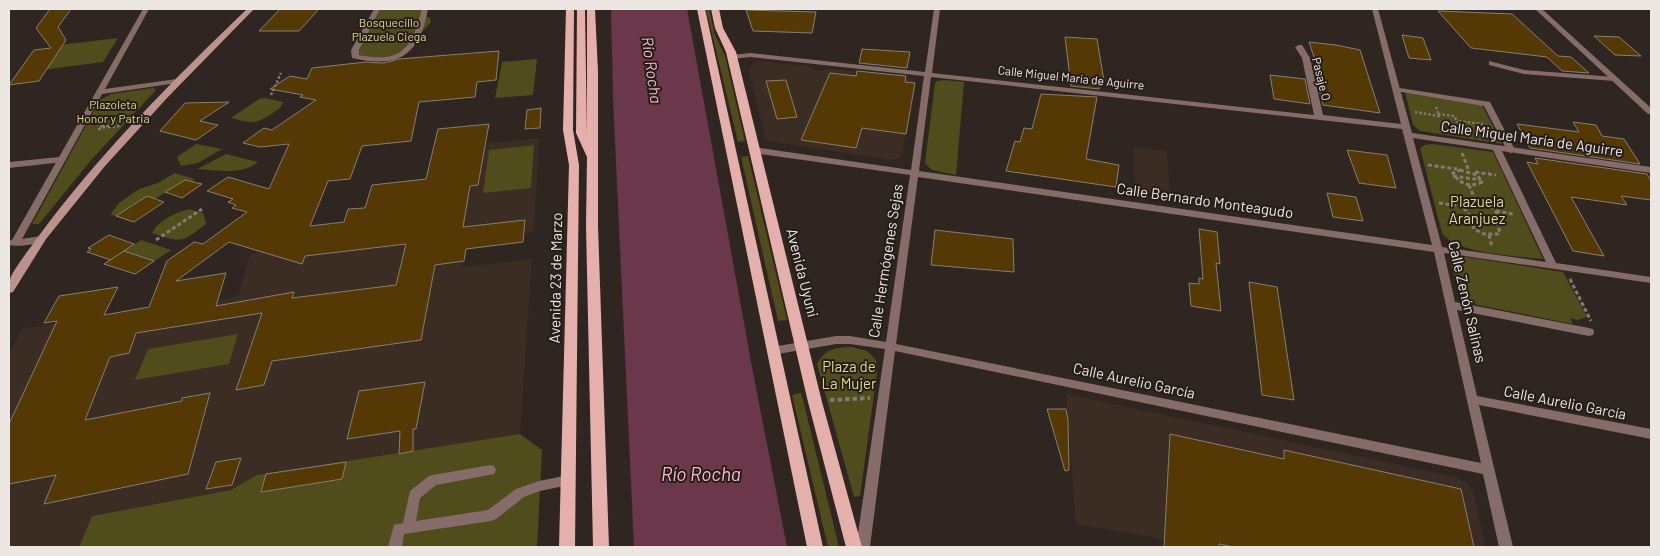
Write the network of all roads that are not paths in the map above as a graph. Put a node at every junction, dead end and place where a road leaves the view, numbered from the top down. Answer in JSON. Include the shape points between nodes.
{"nodes":[{"id":1,"x":146,"y":9,"type":"edge"},
{"id":2,"x":251,"y":9,"type":"edge"},
{"id":3,"x":377,"y":9,"type":"edge"},
{"id":4,"x":425,"y":9,"type":"edge"},
{"id":5,"x":570,"y":9,"type":"edge"},
{"id":6,"x":581,"y":9,"type":"edge"},
{"id":7,"x":592,"y":9,"type":"edge"},
{"id":8,"x":701,"y":9,"type":"edge"},
{"id":9,"x":715,"y":9,"type":"edge"},
{"id":10,"x":722,"y":9,"type":"edge"},
{"id":11,"x":937,"y":9,"type":"edge"},
{"id":12,"x":1375,"y":9,"type":"edge"},
{"id":13,"x":1538,"y":9,"type":"edge"},
{"id":14,"x":1299,"y":47,"type":"dead end"},
{"id":15,"x":732,"y":55,"type":"junction"},
{"id":16,"x":1492,"y":63,"type":"dead end"},
{"id":17,"x":928,"y":75,"type":"junction"},
{"id":18,"x":1614,"y":78,"type":"junction"},
{"id":19,"x":177,"y":81,"type":"junction"},
{"id":20,"x":1396,"y":89,"type":"junction"},
{"id":21,"x":98,"y":92,"type":"junction"},
{"id":22,"x":1651,"y":112,"type":"edge"},
{"id":23,"x":1319,"y":117,"type":"junction"},
{"id":24,"x":1407,"y":131,"type":"junction"},
{"id":25,"x":1496,"y":147,"type":"junction"},
{"id":26,"x":754,"y":150,"type":"junction"},
{"id":27,"x":1511,"y":150,"type":"junction"},
{"id":28,"x":60,"y":160,"type":"junction"},
{"id":29,"x":593,"y":160,"type":"junction"},
{"id":30,"x":9,"y":165,"type":"edge"},
{"id":31,"x":1651,"y":170,"type":"edge"},
{"id":32,"x":915,"y":174,"type":"junction"},
{"id":33,"x":41,"y":239,"type":"junction"},
{"id":34,"x":12,"y":243,"type":"edge"},
{"id":35,"x":1438,"y":250,"type":"junction"},
{"id":36,"x":1552,"y":266,"type":"junction"},
{"id":37,"x":1651,"y":280,"type":"edge"},
{"id":38,"x":9,"y":290,"type":"edge"},
{"id":39,"x":1452,"y":305,"type":"junction"},
{"id":40,"x":1589,"y":332,"type":"road end"},
{"id":41,"x":801,"y":346,"type":"junction"},
{"id":42,"x":889,"y":346,"type":"junction"},
{"id":43,"x":772,"y":351,"type":"junction"},
{"id":44,"x":1474,"y":400,"type":"junction"},
{"id":45,"x":1651,"y":434,"type":"edge"},
{"id":46,"x":490,"y":470,"type":"dead end"},
{"id":47,"x":1488,"y":470,"type":"junction"},
{"id":48,"x":569,"y":480,"type":"junction"},
{"id":49,"x":410,"y":527,"type":"junction"},
{"id":50,"x":395,"y":547,"type":"edge"},
{"id":51,"x":568,"y":547,"type":"edge"},
{"id":52,"x":601,"y":547,"type":"edge"},
{"id":53,"x":815,"y":547,"type":"edge"},
{"id":54,"x":854,"y":547,"type":"edge"},
{"id":55,"x":863,"y":547,"type":"edge"},
{"id":56,"x":1506,"y":547,"type":"edge"}],
"edges":[{"from":1,"to":21,"type":"street"},
{"from":2,"to":19,"type":"street"},
{"from":3,"to":4,"type":"street","via":[[355,50],[355,56],[365,59],[394,56],[411,48]]},
{"from":5,"to":48,"type":"main road","name":"Avenida 23 de Marzo","via":[[568,130],[574,164]]},
{"from":6,"to":29,"type":"main road","via":[[581,134]]},
{"from":7,"to":29,"type":"main road"},
{"from":8,"to":43,"type":"main road"},
{"from":9,"to":15,"type":"main road","name":"Avenida Uyuni","via":[[719,28]]},
{"from":10,"to":15,"type":"main road"},
{"from":11,"to":17,"type":"street","name":"Calle Hermógenes Sejas"},
{"from":12,"to":20,"type":"street","name":"Calle Zenón Salinas"},
{"from":13,"to":18,"type":"street"},
{"from":14,"to":23,"type":"street","name":"Pasaje O","via":[[1306,58]]},
{"from":15,"to":17,"type":"street","name":"Calle Miguel María de Aguirre"},
{"from":15,"to":26,"type":"main road","name":"Avenida Uyuni"},
{"from":16,"to":18,"type":"street","via":[[1524,72]]},
{"from":17,"to":23,"type":"street","name":"Calle Miguel María de Aguirre"},
{"from":17,"to":32,"type":"street","name":"Calle Hermógenes Sejas"},
{"from":18,"to":22,"type":"street"},
{"from":19,"to":21,"type":"street"},
{"from":19,"to":33,"type":"street","via":[[116,146]]},
{"from":20,"to":24,"type":"street","name":"Calle Zenón Salinas"},
{"from":20,"to":27,"type":"street","via":[[1487,104]]},
{"from":21,"to":28,"type":"street"},
{"from":23,"to":24,"type":"street","name":"Calle Miguel María de Aguirre"},
{"from":24,"to":25,"type":"street","name":"Calle Miguel María de Aguirre"},
{"from":24,"to":35,"type":"street","name":"Calle Zenón Salinas"},
{"from":25,"to":27,"type":"street","name":"Calle Miguel María de Aguirre"},
{"from":25,"to":36,"type":"street"},
{"from":26,"to":32,"type":"street","name":"Calle Bernardo Monteagudo"},
{"from":26,"to":41,"type":"main road","name":"Avenida Uyuni"},
{"from":27,"to":31,"type":"street","name":"Calle Miguel María de Aguirre"},
{"from":28,"to":30,"type":"street"},
{"from":28,"to":34,"type":"street"},
{"from":29,"to":52,"type":"main road"},
{"from":32,"to":35,"type":"street","name":"Calle Bernardo Monteagudo"},
{"from":32,"to":42,"type":"street","name":"Calle Hermógenes Sejas"},
{"from":33,"to":34,"type":"street"},
{"from":33,"to":38,"type":"street"},
{"from":35,"to":36,"type":"street","name":"Calle Bernardo Monteagudo"},
{"from":35,"to":39,"type":"street","name":"Calle Zenón Salinas"},
{"from":36,"to":37,"type":"street","name":"Calle Bernardo Monteagudo"},
{"from":39,"to":40,"type":"street"},
{"from":39,"to":44,"type":"street","name":"Calle Zenón Salinas"},
{"from":41,"to":42,"type":"street","name":"Calle Aurelio García","via":[[850,340]]},
{"from":41,"to":43,"type":"street","name":"Calle Aurelio García"},
{"from":41,"to":54,"type":"main road","name":"Avenida Uyuni"},
{"from":42,"to":47,"type":"street","name":"Calle Aurelio García"},
{"from":42,"to":55,"type":"street","name":"Calle Hermógenes Sejas"},
{"from":43,"to":53,"type":"main road"},
{"from":44,"to":45,"type":"street","name":"Calle Aurelio García"},
{"from":44,"to":47,"type":"street","name":"Calle Zenón Salinas"},
{"from":46,"to":49,"type":"street","via":[[433,480],[414,494]]},
{"from":47,"to":56,"type":"street","name":"Calle Zenón Salinas"},
{"from":48,"to":49,"type":"street","via":[[520,493],[491,514]]},
{"from":48,"to":51,"type":"main road","name":"Avenida 23 de Marzo"},
{"from":49,"to":50,"type":"street","via":[[398,529]]}]}
